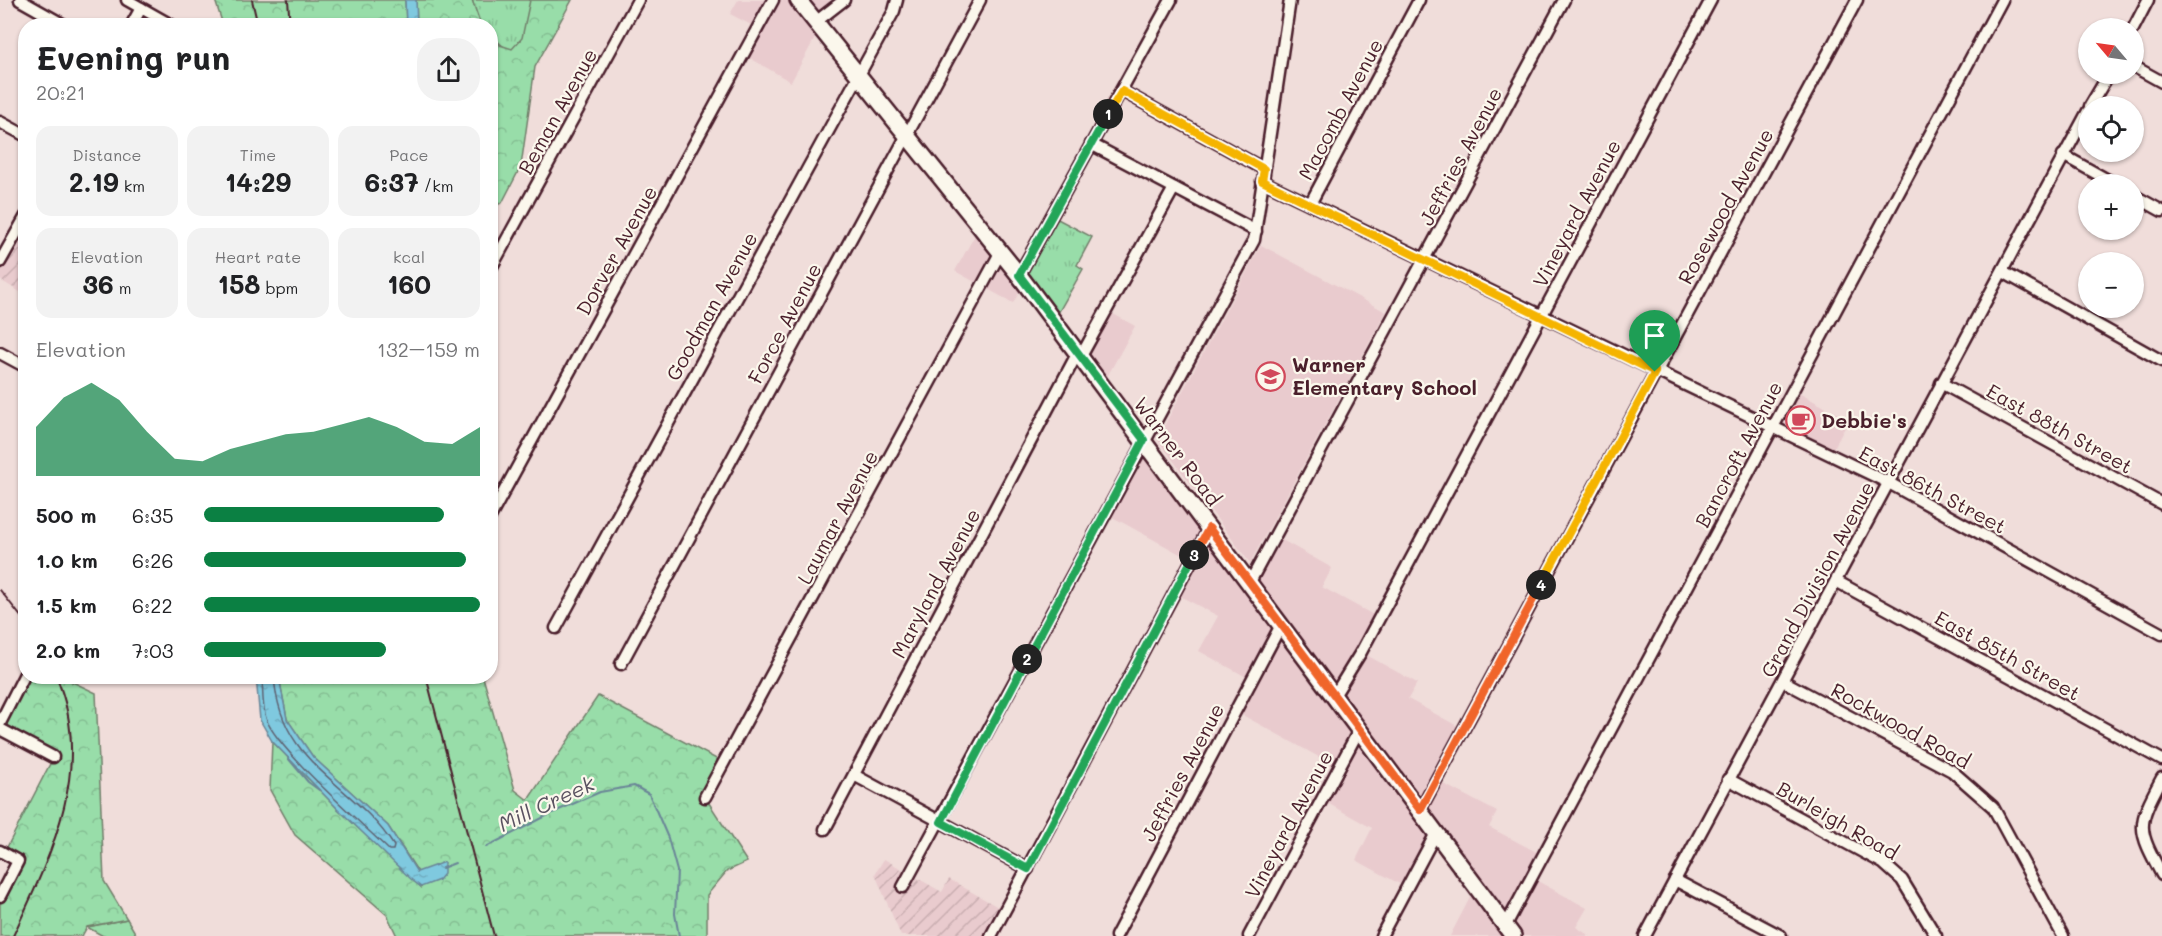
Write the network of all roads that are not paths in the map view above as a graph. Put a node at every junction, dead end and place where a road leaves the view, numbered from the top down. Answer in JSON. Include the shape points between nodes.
{"nodes":[{"id":1,"x":20,"y":0,"type":"edge"},
{"id":2,"x":127,"y":0,"type":"edge"},
{"id":3,"x":638,"y":0,"type":"edge"},
{"id":4,"x":772,"y":0,"type":"edge"},
{"id":5,"x":798,"y":0,"type":"edge"},
{"id":6,"x":844,"y":0,"type":"edge"},
{"id":7,"x":897,"y":0,"type":"edge"},
{"id":8,"x":980,"y":0,"type":"edge"},
{"id":9,"x":1171,"y":0,"type":"edge"},
{"id":10,"x":1290,"y":0,"type":"edge"},
{"id":11,"x":1419,"y":0,"type":"edge"},
{"id":12,"x":1564,"y":0,"type":"edge"},
{"id":13,"x":1711,"y":0,"type":"edge"},
{"id":14,"x":1857,"y":0,"type":"edge"},
{"id":15,"x":2002,"y":0,"type":"edge"},
{"id":16,"x":2148,"y":0,"type":"edge"},
{"id":17,"x":141,"y":8,"type":"junction"},
{"id":18,"x":52,"y":18,"type":"edge"},
{"id":19,"x":135,"y":18,"type":"edge"},
{"id":20,"x":159,"y":18,"type":"edge"},
{"id":21,"x":2139,"y":18,"type":"edge"},
{"id":22,"x":817,"y":21,"type":"junction"},
{"id":23,"x":2144,"y":72,"type":"edge"},
{"id":24,"x":858,"y":74,"type":"junction"},
{"id":25,"x":2162,"y":82,"type":"edge"},
{"id":26,"x":1122,"y":91,"type":"junction"},
{"id":27,"x":0,"y":122,"type":"edge"},
{"id":28,"x":2078,"y":129,"type":"edge"},
{"id":29,"x":18,"y":132,"type":"edge"},
{"id":30,"x":907,"y":134,"type":"junction"},
{"id":31,"x":1091,"y":144,"type":"junction"},
{"id":32,"x":2063,"y":155,"type":"junction"},
{"id":33,"x":1264,"y":169,"type":"junction"},
{"id":34,"x":2097,"y":174,"type":"edge"},
{"id":35,"x":1262,"y":181,"type":"junction"},
{"id":36,"x":1173,"y":188,"type":"junction"},
{"id":37,"x":2144,"y":201,"type":"edge"},
{"id":38,"x":1310,"y":204,"type":"junction"},
{"id":39,"x":2162,"y":211,"type":"edge"},
{"id":40,"x":18,"y":230,"type":"edge"},
{"id":41,"x":1256,"y":231,"type":"junction"},
{"id":42,"x":1000,"y":253,"type":"junction"},
{"id":43,"x":498,"y":255,"type":"edge"},
{"id":44,"x":1425,"y":260,"type":"junction"},
{"id":45,"x":0,"y":262,"type":"edge"},
{"id":46,"x":2003,"y":272,"type":"junction"},
{"id":47,"x":1019,"y":275,"type":"junction"},
{"id":48,"x":1541,"y":316,"type":"junction"},
{"id":49,"x":0,"y":353,"type":"edge"},
{"id":50,"x":1078,"y":356,"type":"junction"},
{"id":51,"x":2162,"y":362,"type":"edge"},
{"id":52,"x":18,"y":363,"type":"edge"},
{"id":53,"x":1655,"y":372,"type":"junction"},
{"id":54,"x":1941,"y":383,"type":"junction"},
{"id":55,"x":1773,"y":428,"type":"junction"},
{"id":56,"x":1144,"y":440,"type":"junction"},
{"id":57,"x":1889,"y":483,"type":"junction"},
{"id":58,"x":498,"y":502,"type":"edge"},
{"id":59,"x":2162,"y":504,"type":"edge"},
{"id":60,"x":1209,"y":528,"type":"junction"},
{"id":61,"x":1836,"y":581,"type":"junction"},
{"id":62,"x":1250,"y":582,"type":"junction"},
{"id":63,"x":1281,"y":626,"type":"junction"},
{"id":64,"x":556,"y":628,"type":"dead end"},
{"id":65,"x":2162,"y":634,"type":"edge"},
{"id":66,"x":621,"y":664,"type":"dead end"},
{"id":67,"x":1783,"y":681,"type":"junction"},
{"id":68,"x":20,"y":684,"type":"edge"},
{"id":69,"x":1334,"y":696,"type":"junction"},
{"id":70,"x":0,"y":723,"type":"edge"},
{"id":71,"x":0,"y":729,"type":"edge"},
{"id":72,"x":1359,"y":730,"type":"junction"},
{"id":73,"x":53,"y":758,"type":"dead end"},
{"id":74,"x":2162,"y":760,"type":"edge"},
{"id":75,"x":854,"y":775,"type":"junction"},
{"id":76,"x":2162,"y":778,"type":"edge"},
{"id":77,"x":1728,"y":779,"type":"junction"},
{"id":78,"x":705,"y":797,"type":"dead end"},
{"id":79,"x":1420,"y":810,"type":"junction"},
{"id":80,"x":941,"y":822,"type":"junction"},
{"id":81,"x":825,"y":829,"type":"dead end"},
{"id":82,"x":1436,"y":833,"type":"junction"},
{"id":83,"x":0,"y":851,"type":"edge"},
{"id":84,"x":1028,"y":869,"type":"junction"},
{"id":85,"x":2162,"y":876,"type":"edge"},
{"id":86,"x":1675,"y":880,"type":"junction"},
{"id":87,"x":903,"y":887,"type":"dead end"},
{"id":88,"x":0,"y":896,"type":"edge"},
{"id":89,"x":1510,"y":931,"type":"edge"},
{"id":90,"x":991,"y":936,"type":"edge"},
{"id":91,"x":1116,"y":936,"type":"edge"},
{"id":92,"x":1249,"y":936,"type":"edge"},
{"id":93,"x":1381,"y":936,"type":"edge"},
{"id":94,"x":1645,"y":936,"type":"edge"},
{"id":95,"x":1781,"y":936,"type":"edge"},
{"id":96,"x":1936,"y":936,"type":"edge"},
{"id":97,"x":2063,"y":936,"type":"edge"}],
"edges":[{"from":1,"to":18,"type":"street"},
{"from":2,"to":17,"type":"street"},
{"from":3,"to":43,"type":"street","name":"Beman Avenue"},
{"from":4,"to":58,"type":"street","name":"Dorver Avenue"},
{"from":5,"to":22,"type":"main road","name":"Warner Road"},
{"from":6,"to":22,"type":"street"},
{"from":7,"to":24,"type":"street","name":"Goodman Avenue"},
{"from":8,"to":30,"type":"street","name":"Force Avenue"},
{"from":9,"to":26,"type":"street"},
{"from":10,"to":33,"type":"street"},
{"from":11,"to":38,"type":"street","name":"Macomb Avenue"},
{"from":12,"to":44,"type":"street","name":"Jeffries Avenue"},
{"from":13,"to":48,"type":"street","name":"Vineyard Avenue"},
{"from":14,"to":53,"type":"street","name":"Rosewood Avenue"},
{"from":15,"to":55,"type":"street","name":"Bancroft Avenue"},
{"from":16,"to":21,"type":"street"},
{"from":17,"to":19,"type":"street"},
{"from":17,"to":20,"type":"street"},
{"from":22,"to":24,"type":"main road","name":"Warner Road"},
{"from":23,"to":25,"type":"street"},
{"from":24,"to":30,"type":"main road","name":"Warner Road"},
{"from":24,"to":64,"type":"street","name":"Goodman Avenue"},
{"from":26,"to":31,"type":"street"},
{"from":26,"to":33,"type":"street"},
{"from":27,"to":29,"type":"street"},
{"from":28,"to":32,"type":"street","name":"Grand Division Avenue"},
{"from":30,"to":42,"type":"main road","name":"Warner Road"},
{"from":30,"to":66,"type":"street","name":"Force Avenue"},
{"from":31,"to":36,"type":"street"},
{"from":31,"to":47,"type":"street"},
{"from":32,"to":34,"type":"street"},
{"from":32,"to":46,"type":"street","name":"Grand Division Avenue"},
{"from":33,"to":35,"type":"street"},
{"from":35,"to":38,"type":"street","name":"East 86th Street"},
{"from":35,"to":41,"type":"street"},
{"from":36,"to":41,"type":"street"},
{"from":36,"to":50,"type":"street","name":"Maryland Avenue"},
{"from":37,"to":39,"type":"street"},
{"from":38,"to":44,"type":"street","name":"East 86th Street"},
{"from":40,"to":45,"type":"street"},
{"from":41,"to":56,"type":"street"},
{"from":42,"to":47,"type":"main road","name":"Warner Road"},
{"from":42,"to":78,"type":"street","name":"Laumar Avenue"},
{"from":44,"to":48,"type":"street","name":"East 86th Street"},
{"from":44,"to":62,"type":"street","name":"Jeffries Avenue"},
{"from":46,"to":51,"type":"street"},
{"from":46,"to":54,"type":"street","name":"Grand Division Avenue"},
{"from":47,"to":50,"type":"main road","name":"Warner Road"},
{"from":48,"to":53,"type":"street","name":"East 86th Street"},
{"from":48,"to":69,"type":"street","name":"Vineyard Avenue"},
{"from":49,"to":52,"type":"street"},
{"from":50,"to":56,"type":"main road","name":"Warner Road"},
{"from":50,"to":75,"type":"street","name":"Maryland Avenue"},
{"from":53,"to":55,"type":"street","name":"East 86th Street"},
{"from":53,"to":79,"type":"street","name":"Rosewood Avenue"},
{"from":54,"to":57,"type":"street","name":"Grand Division Avenue"},
{"from":54,"to":59,"type":"street","name":"East 88th Street"},
{"from":55,"to":57,"type":"street","name":"East 86th Street"},
{"from":55,"to":89,"type":"street","name":"Bancroft Avenue"},
{"from":56,"to":60,"type":"main road","name":"Warner Road"},
{"from":56,"to":80,"type":"street"},
{"from":57,"to":61,"type":"street","name":"Grand Division Avenue"},
{"from":57,"to":65,"type":"street","name":"East 86th Street"},
{"from":60,"to":62,"type":"main road","name":"Warner Road"},
{"from":60,"to":84,"type":"street"},
{"from":61,"to":67,"type":"street","name":"Grand Division Avenue"},
{"from":61,"to":74,"type":"street","name":"East 85th Street"},
{"from":62,"to":63,"type":"main road","name":"Warner Road"},
{"from":63,"to":69,"type":"main road","name":"Warner Road"},
{"from":63,"to":91,"type":"street","name":"Jeffries Avenue"},
{"from":67,"to":77,"type":"street","name":"Grand Division Avenue"},
{"from":67,"to":97,"type":"street","name":"Rockwood Road","via":[[1952,771],[1975,788],[1993,807]]},
{"from":68,"to":70,"type":"street"},
{"from":69,"to":72,"type":"main road","name":"Warner Road"},
{"from":71,"to":73,"type":"street"},
{"from":72,"to":79,"type":"main road","name":"Warner Road"},
{"from":72,"to":92,"type":"street","name":"Vineyard Avenue"},
{"from":75,"to":80,"type":"street"},
{"from":75,"to":81,"type":"street","name":"Maryland Avenue"},
{"from":76,"to":85,"type":"street","via":[[2141,824],[2143,839]]},
{"from":77,"to":86,"type":"street","name":"Grand Division Avenue"},
{"from":77,"to":96,"type":"street","name":"Burleigh Road","via":[[1883,863],[1902,880]]},
{"from":79,"to":82,"type":"main road","name":"Warner Road"},
{"from":80,"to":84,"type":"street"},
{"from":80,"to":87,"type":"street"},
{"from":82,"to":89,"type":"main road","name":"Warner Road"},
{"from":82,"to":93,"type":"street"},
{"from":83,"to":88,"type":"street","via":[[18,861]]},
{"from":84,"to":90,"type":"street"},
{"from":86,"to":94,"type":"street","name":"Grand Division Avenue"},
{"from":86,"to":95,"type":"street"}]}
